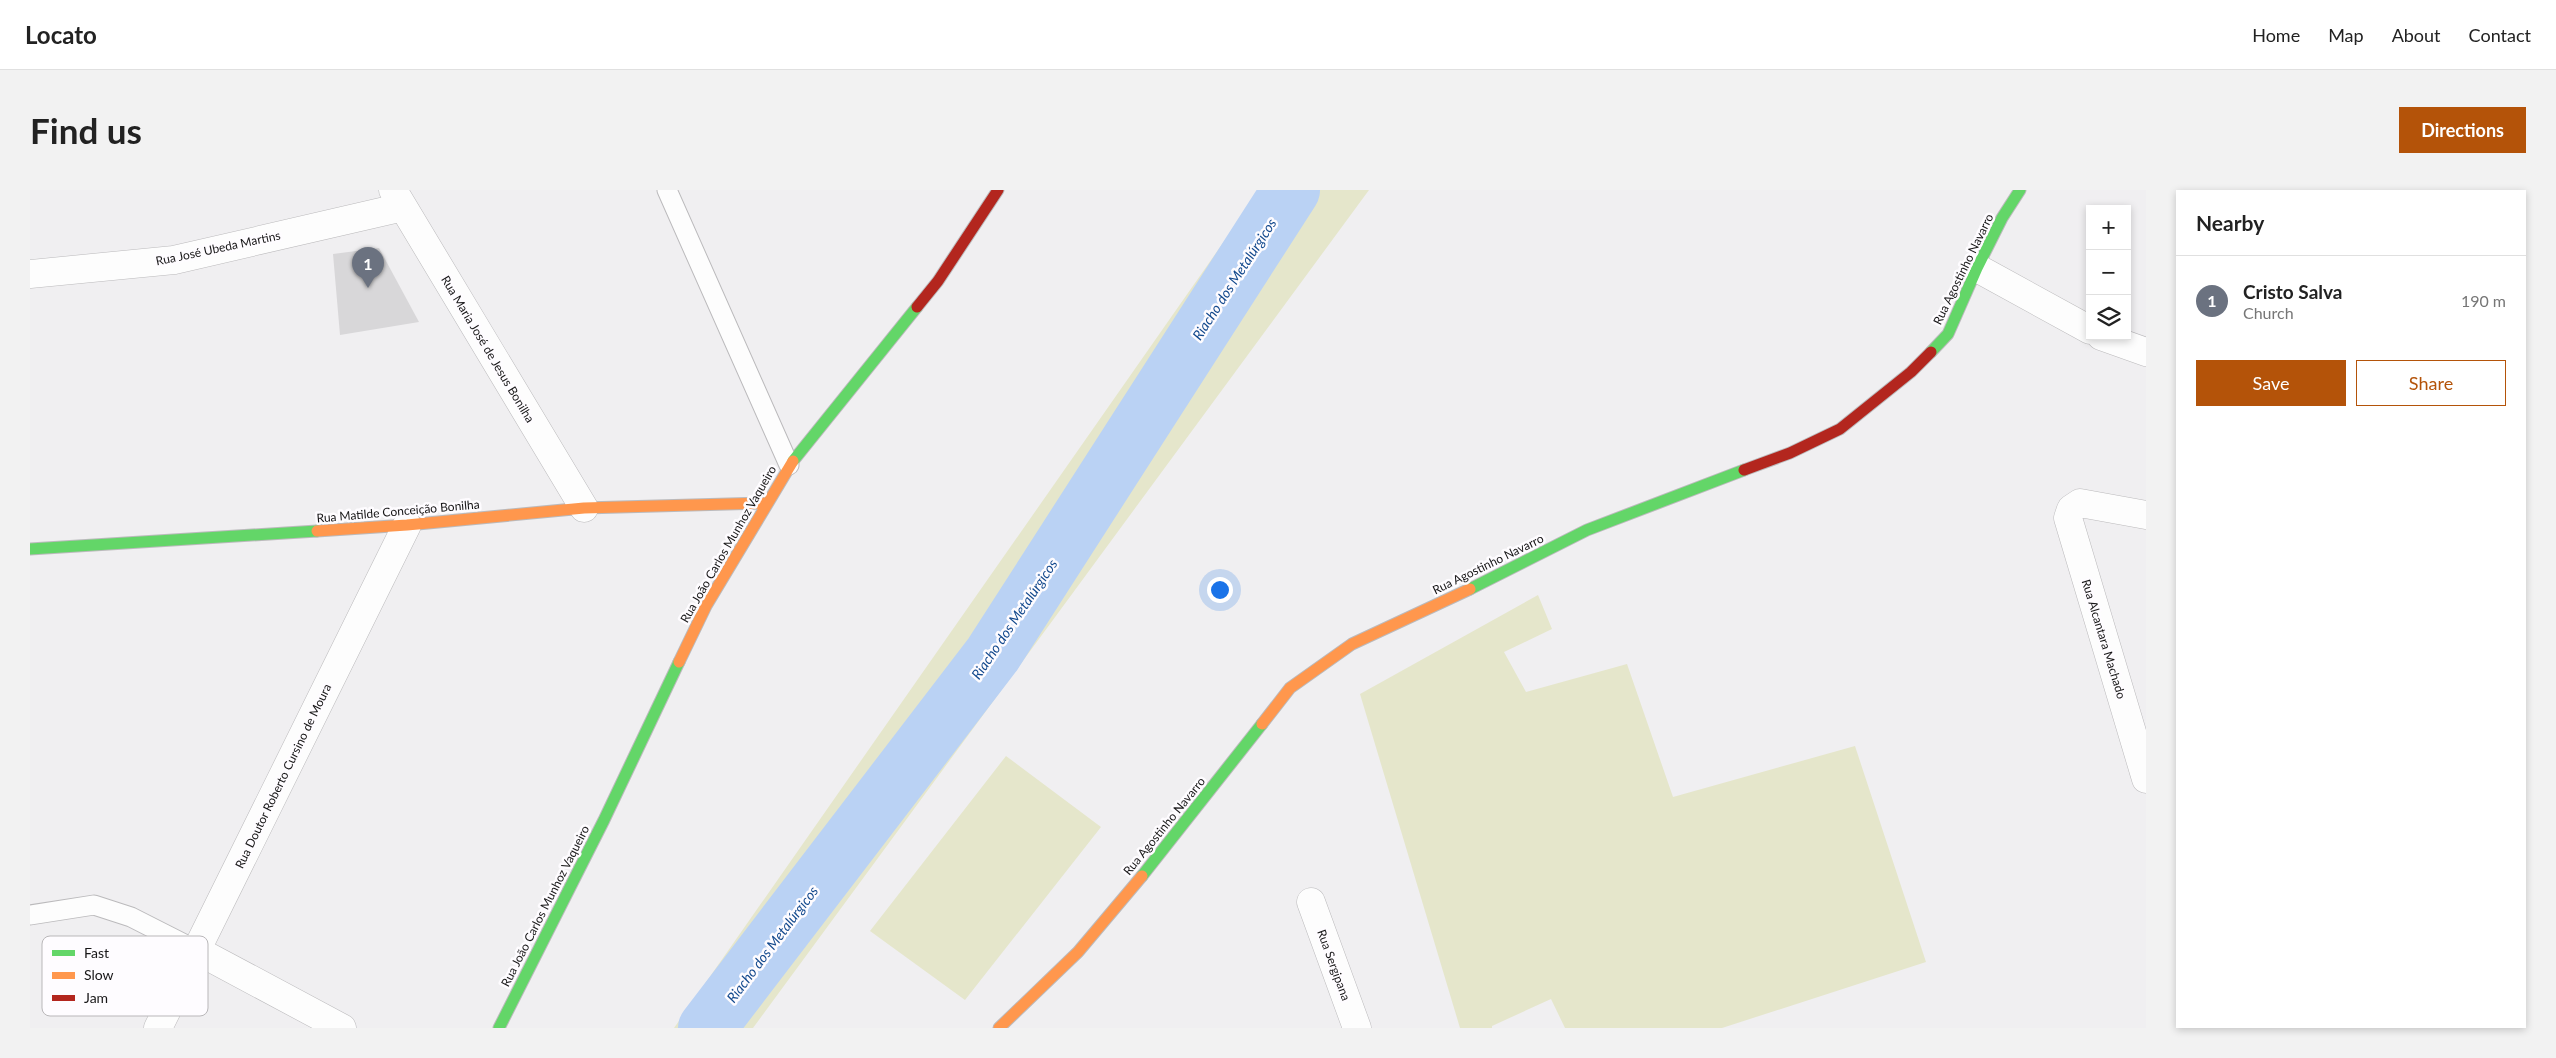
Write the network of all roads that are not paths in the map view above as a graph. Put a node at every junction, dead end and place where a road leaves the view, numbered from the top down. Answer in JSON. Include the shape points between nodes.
{"nodes":[{"id":1,"x":667,"y":190,"type":"edge"},
{"id":2,"x":998,"y":190,"type":"edge"},
{"id":3,"x":2020,"y":190,"type":"edge"},
{"id":4,"x":398,"y":199,"type":"edge"},
{"id":5,"x":1977,"y":268,"type":"junction"},
{"id":6,"x":30,"y":274,"type":"edge"},
{"id":7,"x":2086,"y":328,"type":"edge"},
{"id":8,"x":2112,"y":340,"type":"edge"},
{"id":9,"x":2146,"y":352,"type":"edge"},
{"id":10,"x":789,"y":465,"type":"junction"},
{"id":11,"x":767,"y":503,"type":"junction"},
{"id":12,"x":584,"y":508,"type":"junction"},
{"id":13,"x":2146,"y":515,"type":"edge"},
{"id":14,"x":407,"y":525,"type":"junction"},
{"id":15,"x":30,"y":549,"type":"edge"},
{"id":16,"x":2146,"y":779,"type":"edge"},
{"id":17,"x":1311,"y":902,"type":"dead end"},
{"id":18,"x":30,"y":915,"type":"edge"},
{"id":19,"x":168,"y":936,"type":"edge"},
{"id":20,"x":203,"y":936,"type":"edge"},
{"id":21,"x":208,"y":956,"type":"edge"},
{"id":22,"x":164,"y":1016,"type":"edge"},
{"id":23,"x":158,"y":1028,"type":"edge"},
{"id":24,"x":342,"y":1028,"type":"edge"},
{"id":25,"x":499,"y":1028,"type":"edge"},
{"id":26,"x":999,"y":1028,"type":"edge"},
{"id":27,"x":1357,"y":1028,"type":"edge"}],
"edges":[{"from":1,"to":10,"type":"lane"},
{"from":2,"to":10,"type":"street","name":"Rua João Carlos Munhoz Vaqueiro","via":[[938,281]]},
{"from":3,"to":5,"type":"street","name":"Rua Agostinho Navarro"},
{"from":4,"to":6,"type":"street","name":"Rua José Ubeda Martins","via":[[174,260]]},
{"from":4,"to":12,"type":"street","name":"Rua Maria José de Jesus Bonilha"},
{"from":5,"to":7,"type":"street"},
{"from":5,"to":26,"type":"street","name":"Rua Agostinho Navarro","via":[[1948,334],[1911,372],[1840,429],[1790,453],[1587,530],[1352,644],[1290,688],[1158,857],[1078,952]]},
{"from":8,"to":9,"type":"street"},
{"from":10,"to":11,"type":"street","name":"Rua João Carlos Munhoz Vaqueiro"},
{"from":11,"to":12,"type":"street","name":"Rua Matilde Conceição Bonilha"},
{"from":11,"to":25,"type":"street","name":"Rua João Carlos Munhoz Vaqueiro","via":[[706,606],[604,820]]},
{"from":12,"to":14,"type":"street","name":"Rua Matilde Conceição Bonilha"},
{"from":13,"to":16,"type":"street","name":"Rua Alcantara Machado","via":[[2080,503],[2071,509],[2068,518]]},
{"from":14,"to":15,"type":"street","name":"Rua Matilde Conceição Bonilha"},
{"from":14,"to":20,"type":"street","name":"Rua Doutor Roberto Cursino de Moura"},
{"from":17,"to":27,"type":"street","name":"Rua Sergipana"},
{"from":18,"to":19,"type":"lane","via":[[94,904],[131,917]]},
{"from":21,"to":24,"type":"street"},
{"from":22,"to":23,"type":"street","name":"Rua Doutor Roberto Cursino de Moura"}]}
